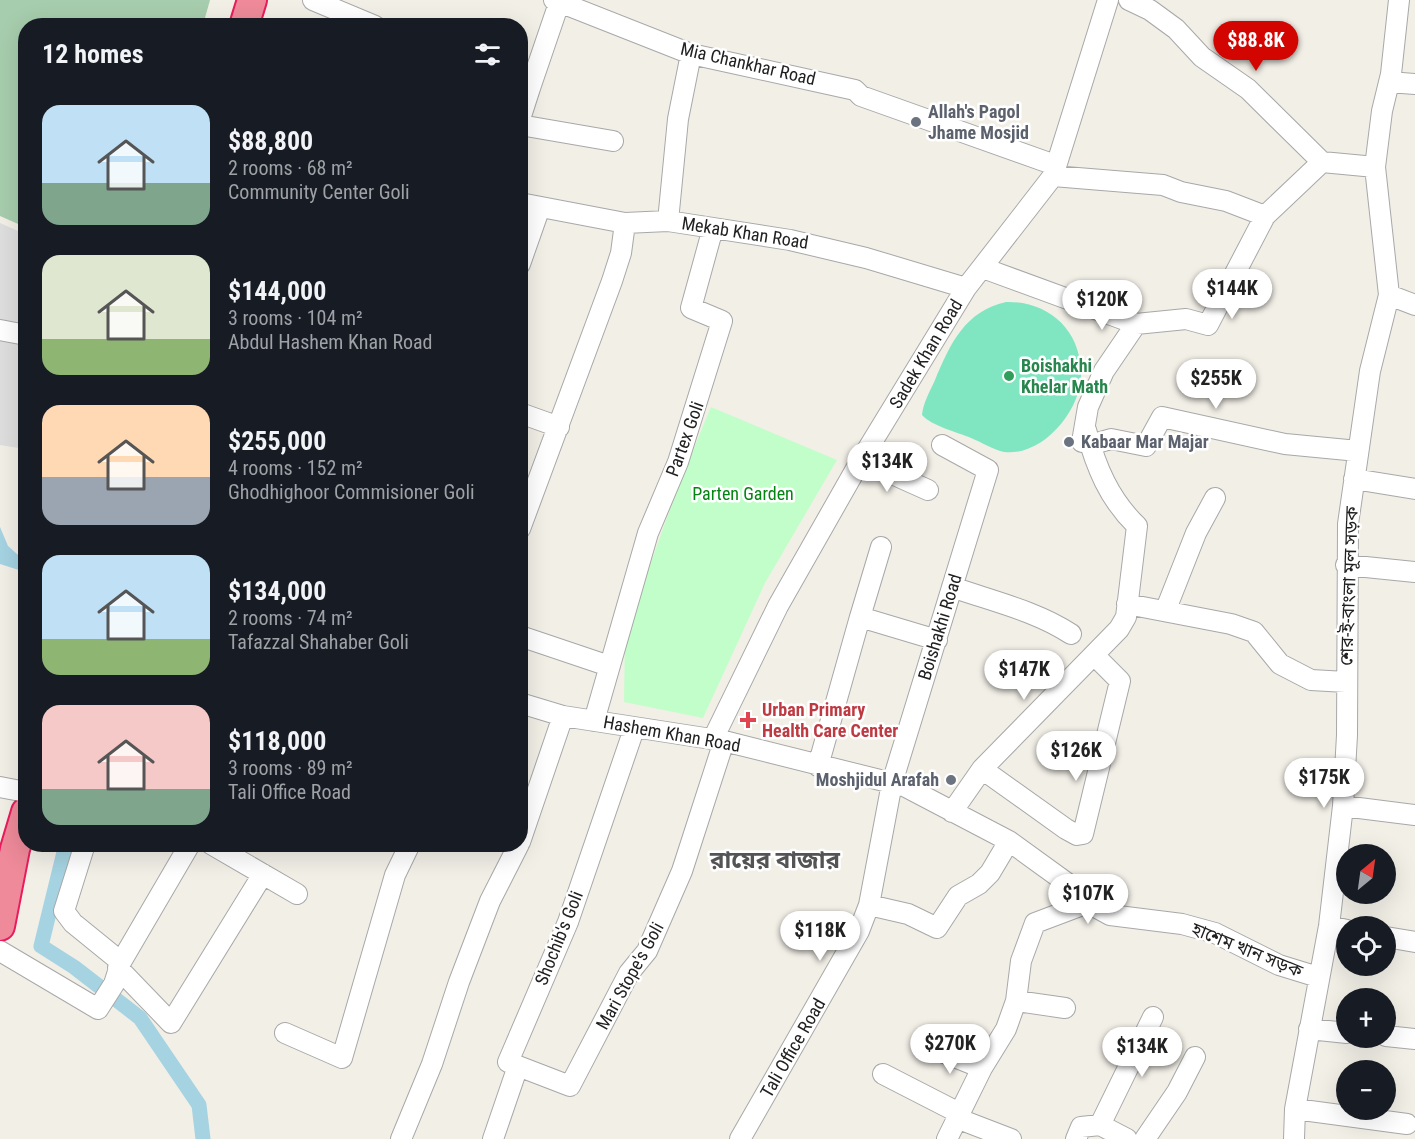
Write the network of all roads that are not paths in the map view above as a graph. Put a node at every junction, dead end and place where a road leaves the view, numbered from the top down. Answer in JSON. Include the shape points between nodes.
{"nodes":[{"id":1,"x":252,"y":0,"type":"edge"},
{"id":2,"x":313,"y":0,"type":"edge"},
{"id":3,"x":1108,"y":0,"type":"edge"},
{"id":4,"x":1129,"y":0,"type":"edge"},
{"id":5,"x":1399,"y":0,"type":"edge"},
{"id":6,"x":557,"y":1,"type":"edge"},
{"id":7,"x":246,"y":18,"type":"edge"},
{"id":8,"x":356,"y":18,"type":"edge"},
{"id":9,"x":691,"y":54,"type":"junction"},
{"id":10,"x":528,"y":79,"type":"edge"},
{"id":11,"x":1389,"y":82,"type":"junction"},
{"id":12,"x":1415,"y":84,"type":"edge"},
{"id":13,"x":528,"y":126,"type":"edge"},
{"id":14,"x":613,"y":141,"type":"dead end"},
{"id":15,"x":1322,"y":162,"type":"junction"},
{"id":16,"x":1375,"y":167,"type":"junction"},
{"id":17,"x":1054,"y":171,"type":"junction"},
{"id":18,"x":530,"y":205,"type":"edge"},
{"id":19,"x":1265,"y":216,"type":"junction"},
{"id":20,"x":668,"y":221,"type":"junction"},
{"id":21,"x":625,"y":223,"type":"junction"},
{"id":22,"x":713,"y":228,"type":"junction"},
{"id":23,"x":983,"y":268,"type":"junction"},
{"id":24,"x":966,"y":288,"type":"junction"},
{"id":25,"x":1389,"y":295,"type":"junction"},
{"id":26,"x":1415,"y":305,"type":"edge"},
{"id":27,"x":1136,"y":324,"type":"junction"},
{"id":28,"x":0,"y":330,"type":"edge"},
{"id":29,"x":18,"y":333,"type":"edge"},
{"id":30,"x":528,"y":416,"type":"edge"},
{"id":31,"x":559,"y":427,"type":"junction"},
{"id":32,"x":1085,"y":443,"type":"junction"},
{"id":33,"x":942,"y":445,"type":"dead end"},
{"id":34,"x":1358,"y":451,"type":"junction"},
{"id":35,"x":861,"y":460,"type":"junction"},
{"id":36,"x":1354,"y":479,"type":"junction"},
{"id":37,"x":1415,"y":489,"type":"edge"},
{"id":38,"x":928,"y":490,"type":"dead end"},
{"id":39,"x":1215,"y":498,"type":"dead end"},
{"id":40,"x":528,"y":508,"type":"edge"},
{"id":41,"x":881,"y":547,"type":"dead end"},
{"id":42,"x":1346,"y":565,"type":"junction"},
{"id":43,"x":1415,"y":572,"type":"edge"},
{"id":44,"x":952,"y":587,"type":"junction"},
{"id":45,"x":1127,"y":604,"type":"junction"},
{"id":46,"x":1167,"y":609,"type":"junction"},
{"id":47,"x":860,"y":618,"type":"junction"},
{"id":48,"x":1071,"y":634,"type":"dead end"},
{"id":49,"x":528,"y":639,"type":"edge"},
{"id":50,"x":937,"y":640,"type":"junction"},
{"id":51,"x":1095,"y":656,"type":"junction"},
{"id":52,"x":609,"y":666,"type":"junction"},
{"id":53,"x":1346,"y":682,"type":"junction"},
{"id":54,"x":528,"y":705,"type":"edge"},
{"id":55,"x":563,"y":716,"type":"junction"},
{"id":56,"x":594,"y":721,"type":"junction"},
{"id":57,"x":634,"y":729,"type":"junction"},
{"id":58,"x":718,"y":740,"type":"junction"},
{"id":59,"x":818,"y":766,"type":"junction"},
{"id":60,"x":982,"y":769,"type":"junction"},
{"id":61,"x":892,"y":783,"type":"junction"},
{"id":62,"x":0,"y":787,"type":"edge"},
{"id":63,"x":18,"y":790,"type":"edge"},
{"id":64,"x":1344,"y":806,"type":"junction"},
{"id":65,"x":952,"y":812,"type":"junction"},
{"id":66,"x":1415,"y":815,"type":"edge"},
{"id":67,"x":528,"y":819,"type":"edge"},
{"id":68,"x":18,"y":828,"type":"edge"},
{"id":69,"x":1009,"y":841,"type":"junction"},
{"id":70,"x":8,"y":847,"type":"edge"},
{"id":71,"x":82,"y":852,"type":"edge"},
{"id":72,"x":186,"y":852,"type":"edge"},
{"id":73,"x":225,"y":852,"type":"edge"},
{"id":74,"x":406,"y":852,"type":"edge"},
{"id":75,"x":516,"y":852,"type":"edge"},
{"id":76,"x":263,"y":874,"type":"junction"},
{"id":77,"x":297,"y":894,"type":"dead end"},
{"id":78,"x":1088,"y":903,"type":"junction"},
{"id":79,"x":868,"y":905,"type":"junction"},
{"id":80,"x":1339,"y":916,"type":"edge"},
{"id":81,"x":0,"y":926,"type":"edge"},
{"id":82,"x":1336,"y":933,"type":"edge"},
{"id":83,"x":1396,"y":939,"type":"edge"},
{"id":84,"x":1415,"y":942,"type":"edge"},
{"id":85,"x":0,"y":951,"type":"edge"},
{"id":86,"x":118,"y":972,"type":"junction"},
{"id":87,"x":1318,"y":977,"type":"junction"},
{"id":88,"x":1016,"y":1001,"type":"junction"},
{"id":89,"x":1065,"y":1008,"type":"dead end"},
{"id":90,"x":1153,"y":1017,"type":"dead end"},
{"id":91,"x":1309,"y":1029,"type":"junction"},
{"id":92,"x":1336,"y":1032,"type":"edge"},
{"id":93,"x":285,"y":1033,"type":"dead end"},
{"id":94,"x":1396,"y":1037,"type":"edge"},
{"id":95,"x":1415,"y":1039,"type":"edge"},
{"id":96,"x":932,"y":1048,"type":"dead end"},
{"id":97,"x":1195,"y":1057,"type":"dead end"},
{"id":98,"x":518,"y":1066,"type":"junction"},
{"id":99,"x":982,"y":1068,"type":"junction"},
{"id":100,"x":883,"y":1074,"type":"dead end"},
{"id":101,"x":1295,"y":1109,"type":"junction"},
{"id":102,"x":960,"y":1117,"type":"junction"},
{"id":103,"x":1407,"y":1124,"type":"dead end"},
{"id":104,"x":1100,"y":1125,"type":"junction"},
{"id":105,"x":401,"y":1139,"type":"edge"},
{"id":106,"x":493,"y":1139,"type":"edge"},
{"id":107,"x":740,"y":1139,"type":"edge"},
{"id":108,"x":947,"y":1139,"type":"edge"},
{"id":109,"x":1011,"y":1139,"type":"edge"},
{"id":110,"x":1076,"y":1139,"type":"edge"},
{"id":111,"x":1127,"y":1139,"type":"edge"},
{"id":112,"x":1145,"y":1139,"type":"edge"},
{"id":113,"x":1294,"y":1139,"type":"edge"}],
"edges":[{"from":1,"to":7,"type":"highway"},
{"from":2,"to":8,"type":"street"},
{"from":3,"to":17,"type":"street","name":"Sadek Khan Road"},
{"from":4,"to":15,"type":"street","via":[[1159,16],[1202,57],[1248,89]]},
{"from":5,"to":11,"type":"street","name":"শের-ই-বাংলা মূল সড়ক"},
{"from":6,"to":9,"type":"street","name":"Mia Chankhar Road"},
{"from":6,"to":10,"type":"street"},
{"from":9,"to":17,"type":"street","name":"Mia Chankhar Road","via":[[855,90],[861,96],[904,109]]},
{"from":9,"to":20,"type":"street","via":[[678,118]]},
{"from":11,"to":12,"type":"street"},
{"from":11,"to":16,"type":"street","name":"শের-ই-বাংলা মূল সড়ক"},
{"from":13,"to":14,"type":"street"},
{"from":15,"to":16,"type":"street"},
{"from":15,"to":19,"type":"street"},
{"from":16,"to":25,"type":"street","name":"শের-ই-বাংলা মূল সড়ক"},
{"from":17,"to":19,"type":"street","name":"Mia Chankhar Road","via":[[1153,183],[1226,201]]},
{"from":17,"to":23,"type":"street","name":"Sadek Khan Road"},
{"from":18,"to":21,"type":"street","name":"Mekab Khan Road"},
{"from":19,"to":27,"type":"street","via":[[1208,325],[1186,319]]},
{"from":20,"to":21,"type":"street","name":"Mekab Khan Road"},
{"from":20,"to":22,"type":"street","name":"Mekab Khan Road"},
{"from":21,"to":31,"type":"street","via":[[612,281]]},
{"from":22,"to":24,"type":"street","name":"Mekab Khan Road","via":[[829,248]]},
{"from":22,"to":52,"type":"street","name":"Partex Goli","via":[[692,308],[722,321],[678,462],[648,533]]},
{"from":23,"to":24,"type":"street","name":"Sadek Khan Road"},
{"from":23,"to":27,"type":"street"},
{"from":24,"to":35,"type":"street","name":"Sadek Khan Road"},
{"from":25,"to":26,"type":"street"},
{"from":25,"to":34,"type":"street","name":"শের-ই-বাংলা মূল সড়ক","via":[[1370,371]]},
{"from":27,"to":32,"type":"street","via":[[1104,371],[1088,406]]},
{"from":28,"to":29,"type":"street"},
{"from":30,"to":31,"type":"street"},
{"from":31,"to":40,"type":"street"},
{"from":32,"to":34,"type":"street","via":[[1111,439],[1146,446],[1162,417],[1285,444]]},
{"from":32,"to":45,"type":"street","via":[[1120,509],[1137,526]]},
{"from":33,"to":44,"type":"street","name":"Boishakhi Road","via":[[988,470]]},
{"from":34,"to":36,"type":"street","name":"শের-ই-বাংলা মূল সড়ক"},
{"from":35,"to":38,"type":"street"},
{"from":35,"to":58,"type":"street","name":"Sadek Khan Road","via":[[778,606]]},
{"from":36,"to":37,"type":"street"},
{"from":36,"to":42,"type":"street","name":"শের-ই-বাংলা মূল সড়ক"},
{"from":39,"to":46,"type":"street","via":[[1196,533]]},
{"from":41,"to":47,"type":"street"},
{"from":42,"to":43,"type":"street"},
{"from":42,"to":53,"type":"street","name":"শের-ই-বাংলা মূল সড়ক"},
{"from":44,"to":48,"type":"street","via":[[1058,625]]},
{"from":44,"to":50,"type":"street","name":"Boishakhi Road"},
{"from":45,"to":46,"type":"street"},
{"from":45,"to":51,"type":"street","via":[[1119,629]]},
{"from":46,"to":53,"type":"street","via":[[1254,632],[1280,664],[1311,680]]},
{"from":47,"to":50,"type":"street"},
{"from":47,"to":59,"type":"street"},
{"from":49,"to":52,"type":"street"},
{"from":50,"to":61,"type":"street","name":"Boishakhi Road"},
{"from":51,"to":60,"type":"street"},
{"from":51,"to":60,"type":"street","via":[[1120,681],[1083,834],[1066,829]]},
{"from":52,"to":56,"type":"street","name":"Partex Goli"},
{"from":53,"to":64,"type":"street","name":"শের-ই-বাংলা মূল সড়ক"},
{"from":54,"to":55,"type":"street","name":"Hashem Khan Road"},
{"from":55,"to":56,"type":"street","name":"Hashem Khan Road"},
{"from":55,"to":67,"type":"street"},
{"from":56,"to":57,"type":"street","name":"Hashem Khan Road"},
{"from":57,"to":58,"type":"street","name":"Hashem Khan Road"},
{"from":57,"to":98,"type":"street","name":"Shochib's Goli","via":[[568,922],[508,1062]]},
{"from":58,"to":59,"type":"street","name":"Hashem Khan Road"},
{"from":58,"to":98,"type":"street","name":"Mari Stope's Goli","via":[[682,871],[647,951],[629,973],[570,1086]]},
{"from":59,"to":61,"type":"street","name":"Hashem Khan Road"},
{"from":60,"to":65,"type":"street"},
{"from":61,"to":65,"type":"street","name":"হাশেম খান সড়ক"},
{"from":61,"to":79,"type":"street","name":"Tali Office Road"},
{"from":62,"to":63,"type":"street"},
{"from":64,"to":66,"type":"street"},
{"from":64,"to":80,"type":"street","name":"শের-ই-বাংলা মূল সড়ক"},
{"from":65,"to":69,"type":"street","name":"হাশেম খান সড়ক"},
{"from":68,"to":70,"type":"highway"},
{"from":69,"to":78,"type":"street","name":"হাশেম খান সড়ক","via":[[1078,891]]},
{"from":69,"to":79,"type":"street","via":[[990,873],[958,896],[937,928],[908,914]]},
{"from":70,"to":81,"type":"highway"},
{"from":71,"to":86,"type":"street","via":[[64,911]]},
{"from":72,"to":86,"type":"street"},
{"from":73,"to":76,"type":"street"},
{"from":74,"to":93,"type":"street","via":[[395,875],[342,1058]]},
{"from":75,"to":105,"type":"street","via":[[486,911]]},
{"from":76,"to":77,"type":"street"},
{"from":76,"to":86,"type":"street","via":[[171,1023]]},
{"from":78,"to":87,"type":"street","name":"হাশেম খান সড়ক","via":[[1110,915],[1182,924],[1215,933],[1279,965]]},
{"from":78,"to":88,"type":"street","via":[[1035,923],[1021,961]]},
{"from":79,"to":107,"type":"street","name":"Tali Office Road","via":[[859,931]]},
{"from":82,"to":87,"type":"street","name":"শের-ই-বাংলা মূল সড়ক"},
{"from":83,"to":84,"type":"street"},
{"from":85,"to":86,"type":"street","via":[[98,1009]]},
{"from":87,"to":91,"type":"street","name":"শের-ই-বাংলা মূল সড়ক"},
{"from":88,"to":89,"type":"street"},
{"from":88,"to":99,"type":"street","via":[[1006,1029]]},
{"from":90,"to":104,"type":"street"},
{"from":91,"to":92,"type":"street"},
{"from":91,"to":101,"type":"street","name":"শের-ই-বাংলা মূল সড়ক"},
{"from":94,"to":95,"type":"street"},
{"from":96,"to":99,"type":"street"},
{"from":97,"to":112,"type":"street"},
{"from":98,"to":106,"type":"street","name":"Shochib's Goli"},
{"from":99,"to":102,"type":"street"},
{"from":100,"to":102,"type":"street"},
{"from":101,"to":103,"type":"street"},
{"from":101,"to":113,"type":"street","name":"শের-ই-বাংলা মূল সড়ক"},
{"from":102,"to":108,"type":"street"},
{"from":102,"to":109,"type":"street"},
{"from":104,"to":110,"type":"street","via":[[1082,1127]]},
{"from":104,"to":111,"type":"street"}]}
